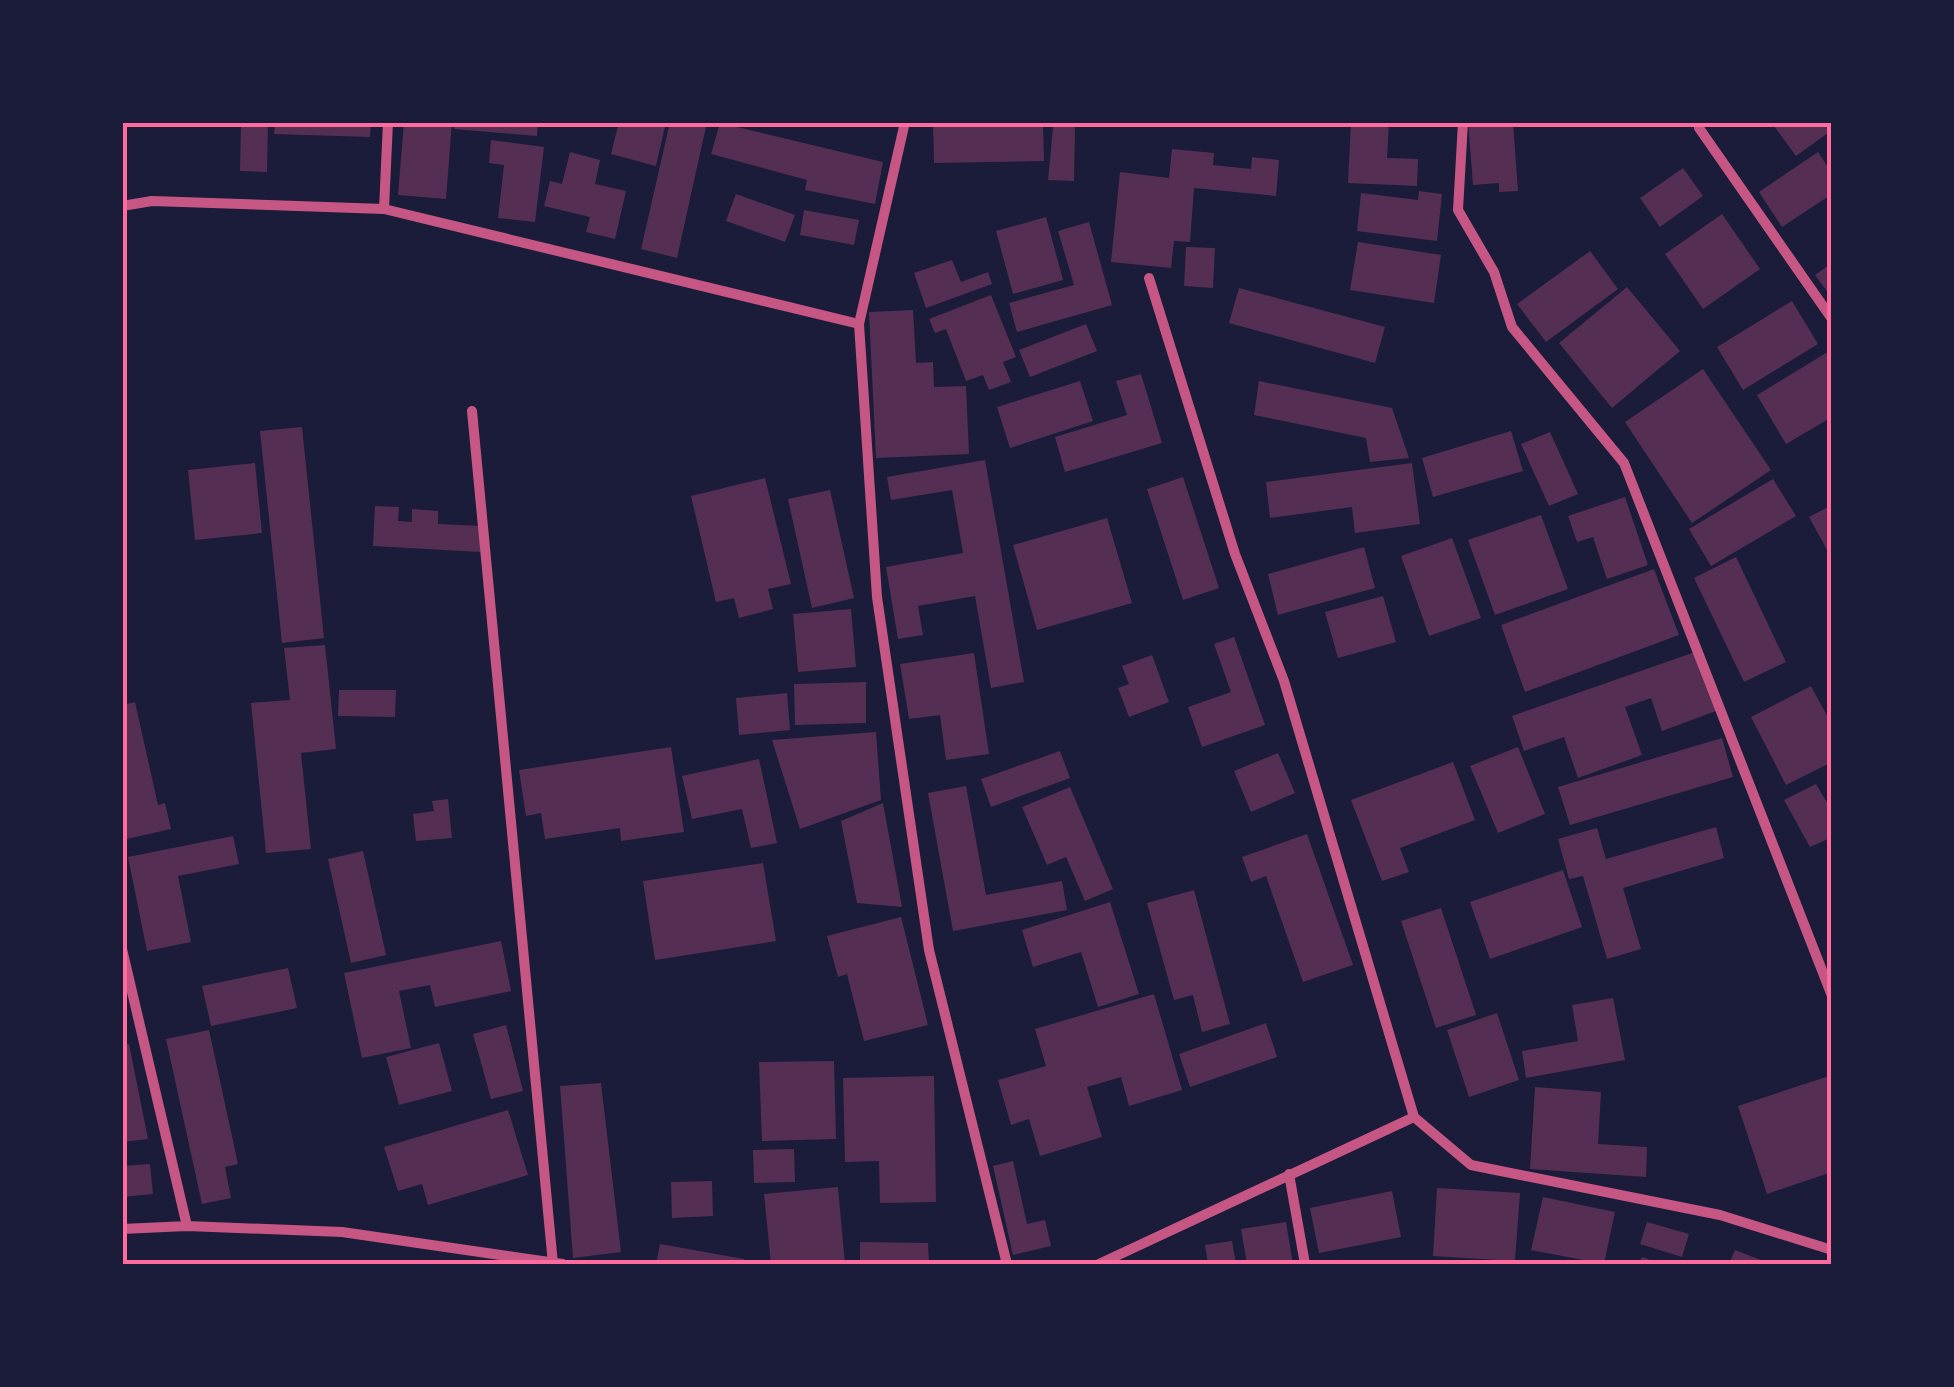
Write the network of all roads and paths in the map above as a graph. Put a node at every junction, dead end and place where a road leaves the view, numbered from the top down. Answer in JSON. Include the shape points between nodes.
{"nodes":[{"id":1,"x":388,"y":122,"type":"edge"},
{"id":2,"x":906,"y":122,"type":"edge"},
{"id":3,"x":1464,"y":122,"type":"edge"},
{"id":4,"x":1699,"y":128,"type":"dead end"},
{"id":5,"x":122,"y":206,"type":"edge"},
{"id":6,"x":384,"y":209,"type":"junction"},
{"id":7,"x":1149,"y":278,"type":"dead end"},
{"id":8,"x":1832,"y":318,"type":"edge"},
{"id":9,"x":859,"y":324,"type":"junction"},
{"id":10,"x":472,"y":411,"type":"dead end"},
{"id":11,"x":122,"y":949,"type":"edge"},
{"id":12,"x":1832,"y":996,"type":"edge"},
{"id":13,"x":1414,"y":1117,"type":"junction"},
{"id":14,"x":1289,"y":1174,"type":"junction"},
{"id":15,"x":187,"y":1226,"type":"junction"},
{"id":16,"x":122,"y":1229,"type":"edge"},
{"id":17,"x":1832,"y":1250,"type":"edge"},
{"id":18,"x":556,"y":1263,"type":"edge"},
{"id":19,"x":1007,"y":1264,"type":"edge"},
{"id":20,"x":1099,"y":1264,"type":"edge"},
{"id":21,"x":1305,"y":1264,"type":"edge"}],
"edges":[{"from":1,"to":6,"type":"street"},
{"from":2,"to":9,"type":"street"},
{"from":3,"to":12,"type":"street","via":[[1458,210],[1494,272],[1512,328],[1624,463]]},
{"from":4,"to":8,"type":"street"},
{"from":5,"to":6,"type":"street","via":[[152,201]]},
{"from":6,"to":9,"type":"street"},
{"from":7,"to":13,"type":"street","via":[[1235,554],[1284,680]]},
{"from":9,"to":19,"type":"street","via":[[877,597],[929,950]]},
{"from":10,"to":18,"type":"street"},
{"from":11,"to":15,"type":"street"},
{"from":13,"to":14,"type":"street"},
{"from":13,"to":17,"type":"street","via":[[1471,1165],[1720,1215]]},
{"from":14,"to":20,"type":"street"},
{"from":14,"to":21,"type":"street"},
{"from":15,"to":16,"type":"street"},
{"from":15,"to":18,"type":"street","via":[[342,1232]]}]}
